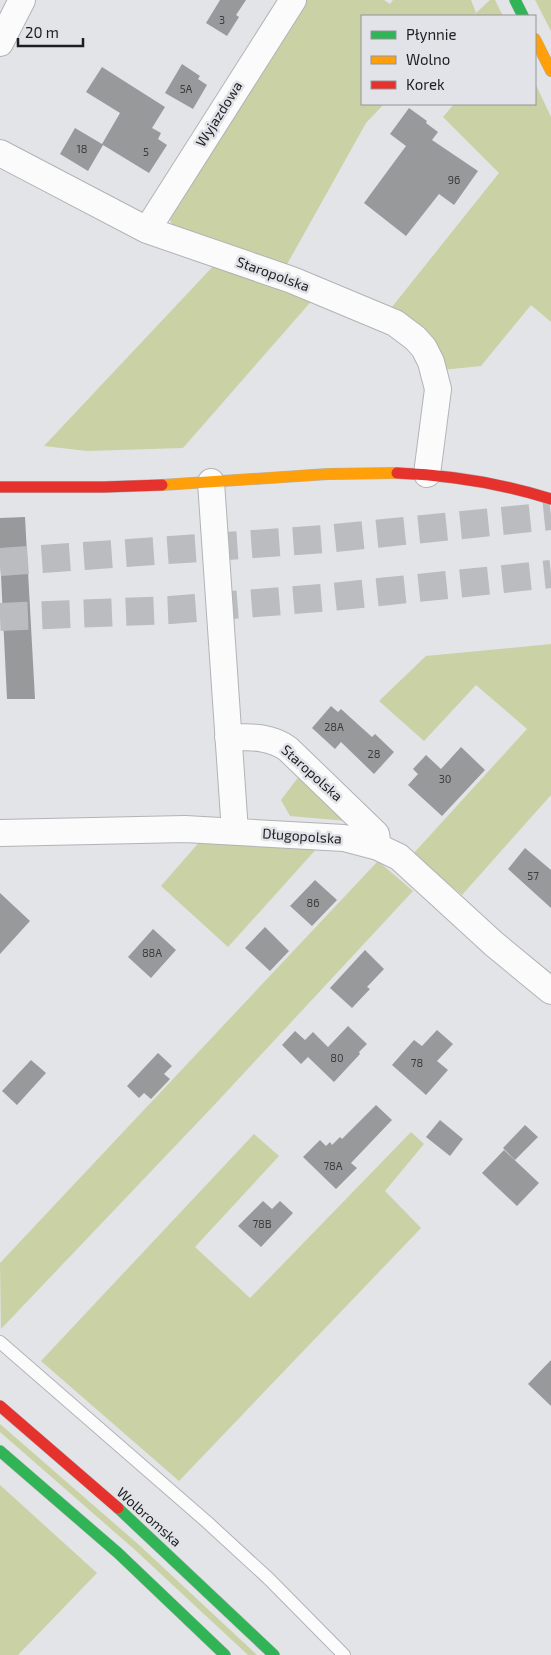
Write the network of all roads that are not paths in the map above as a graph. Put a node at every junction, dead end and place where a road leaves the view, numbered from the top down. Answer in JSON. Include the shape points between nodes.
{"nodes":[{"id":1,"x":22,"y":0,"type":"edge"},
{"id":2,"x":293,"y":0,"type":"edge"},
{"id":3,"x":515,"y":0,"type":"edge"},
{"id":4,"x":522,"y":15,"type":"edge"},
{"id":5,"x":536,"y":41,"type":"edge"},
{"id":6,"x":0,"y":43,"type":"edge"},
{"id":7,"x":551,"y":71,"type":"edge"},
{"id":8,"x":0,"y":153,"type":"edge"},
{"id":9,"x":146,"y":230,"type":"junction"},
{"id":10,"x":427,"y":474,"type":"junction"},
{"id":11,"x":211,"y":482,"type":"junction"},
{"id":12,"x":0,"y":487,"type":"edge"},
{"id":13,"x":551,"y":499,"type":"edge"},
{"id":14,"x":228,"y":737,"type":"junction"},
{"id":15,"x":235,"y":832,"type":"junction"},
{"id":16,"x":0,"y":833,"type":"edge"},
{"id":17,"x":378,"y":847,"type":"junction"},
{"id":18,"x":551,"y":991,"type":"edge"},
{"id":19,"x":0,"y":1342,"type":"edge"},
{"id":20,"x":0,"y":1406,"type":"edge"},
{"id":21,"x":0,"y":1451,"type":"edge"},
{"id":22,"x":225,"y":1655,"type":"edge"},
{"id":23,"x":274,"y":1655,"type":"edge"},
{"id":24,"x":344,"y":1655,"type":"edge"}],
"edges":[{"from":1,"to":6,"type":"street"},
{"from":2,"to":9,"type":"street","name":"Wyjazdowa"},
{"from":3,"to":4,"type":"main road"},
{"from":5,"to":7,"type":"main road"},
{"from":8,"to":9,"type":"street","name":"Staropolska"},
{"from":9,"to":10,"type":"street","name":"Staropolska","via":[[292,280],[395,323],[415,338],[431,362],[438,389]]},
{"from":10,"to":11,"type":"main road","via":[[376,473]]},
{"from":10,"to":13,"type":"main road","via":[[531,492]]},
{"from":11,"to":12,"type":"main road","via":[[165,486]]},
{"from":11,"to":14,"type":"street"},
{"from":14,"to":15,"type":"street"},
{"from":14,"to":17,"type":"street","name":"Staropolska","via":[[264,738],[282,744],[376,834]]},
{"from":15,"to":16,"type":"street","name":"Długopolska","via":[[184,829]]},
{"from":15,"to":17,"type":"street","name":"Długopolska","via":[[344,838]]},
{"from":17,"to":18,"type":"street","name":"Długopolska","via":[[399,857]]},
{"from":19,"to":24,"type":"lane","via":[[269,1579]]},
{"from":20,"to":23,"type":"main road","name":"Wolbromska","via":[[140,1527]]},
{"from":21,"to":22,"type":"main road","via":[[118,1553]]}]}
